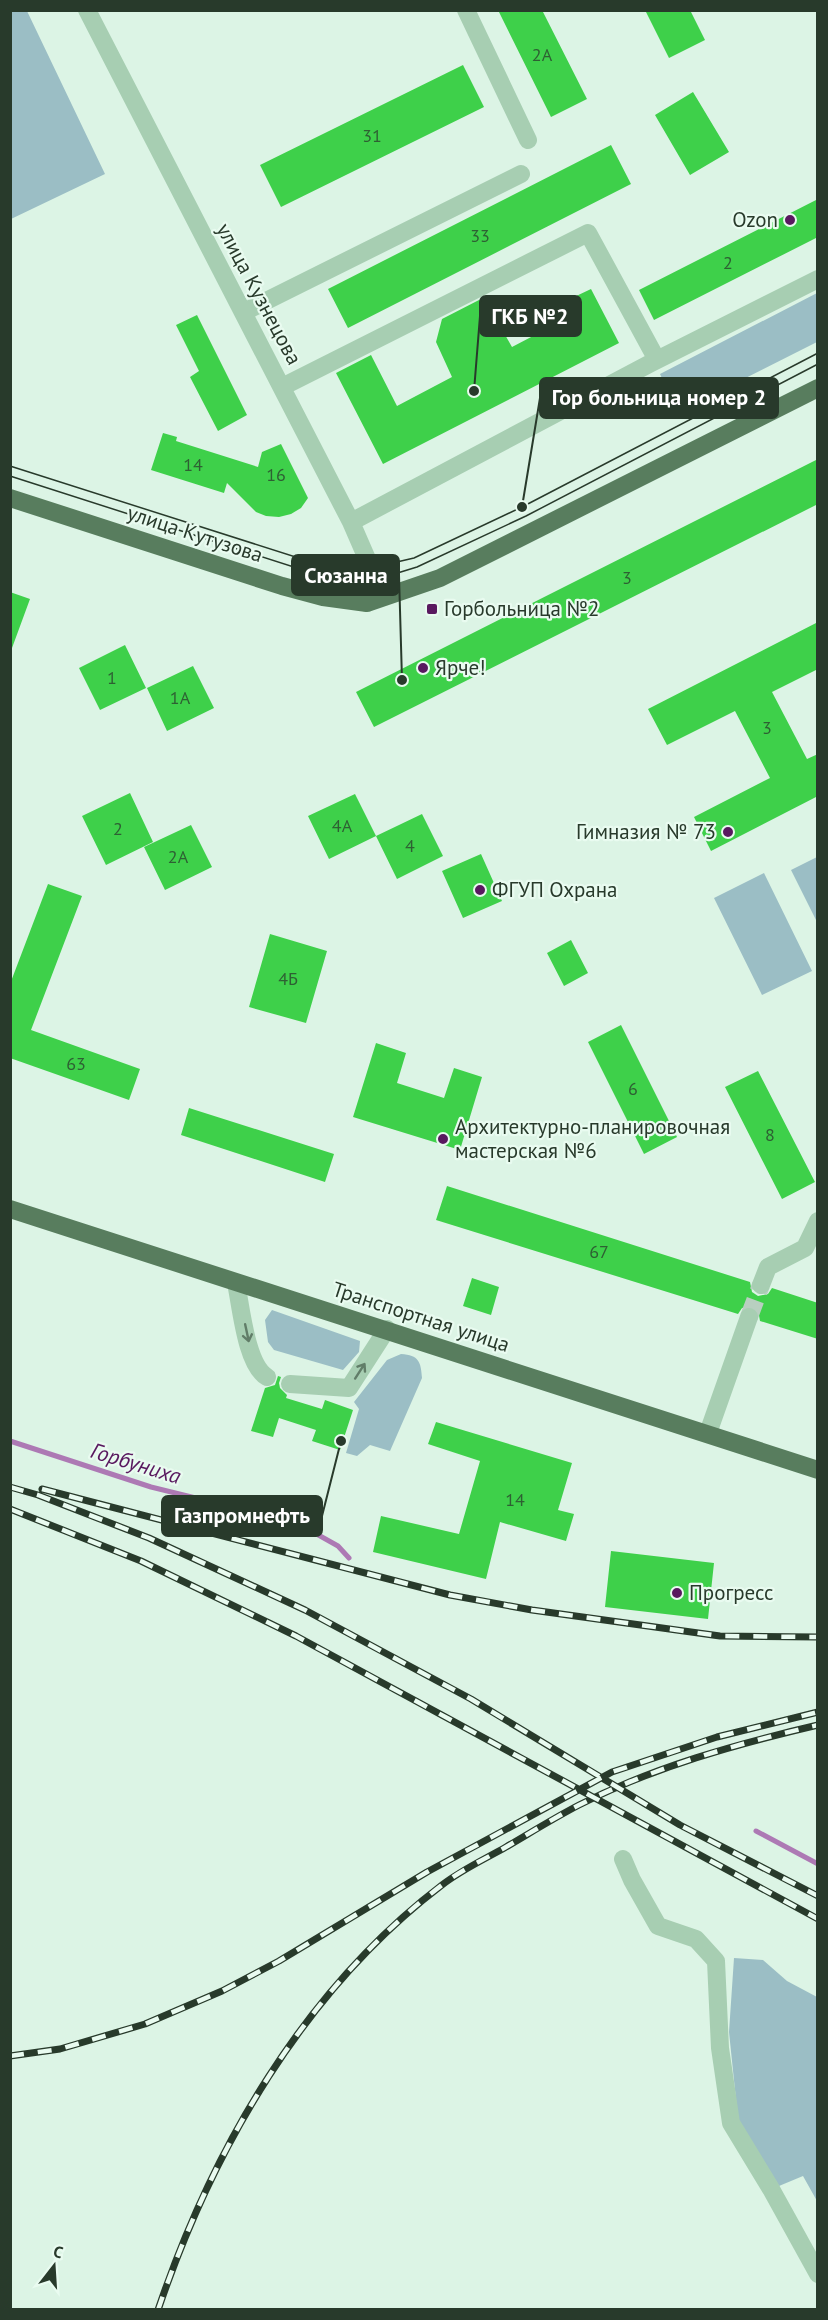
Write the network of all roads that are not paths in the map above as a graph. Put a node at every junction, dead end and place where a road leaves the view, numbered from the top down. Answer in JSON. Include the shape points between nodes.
{"nodes":[{"id":1,"x":87,"y":10,"type":"edge"},
{"id":2,"x":466,"y":10,"type":"edge"},
{"id":3,"x":528,"y":140,"type":"dead end"},
{"id":4,"x":521,"y":174,"type":"dead end"},
{"id":5,"x":818,"y":279,"type":"edge"},
{"id":6,"x":244,"y":312,"type":"junction"},
{"id":7,"x":657,"y":360,"type":"junction"},
{"id":8,"x":282,"y":387,"type":"junction"},
{"id":9,"x":818,"y":388,"type":"edge"},
{"id":10,"x":10,"y":498,"type":"edge"},
{"id":11,"x":351,"y":522,"type":"junction"},
{"id":12,"x":367,"y":603,"type":"junction"},
{"id":13,"x":10,"y":1209,"type":"edge"},
{"id":14,"x":818,"y":1221,"type":"edge"},
{"id":15,"x":236,"y":1283,"type":"junction"},
{"id":16,"x":761,"y":1285,"type":"tunnel mouth"},
{"id":17,"x":749,"y":1317,"type":"tunnel mouth"},
{"id":18,"x":387,"y":1329,"type":"junction"},
{"id":19,"x":267,"y":1377,"type":"dead end"},
{"id":20,"x":290,"y":1384,"type":"dead end"},
{"id":21,"x":708,"y":1433,"type":"junction"},
{"id":22,"x":818,"y":1470,"type":"edge"},
{"id":23,"x":623,"y":1859,"type":"dead end"},
{"id":24,"x":818,"y":2274,"type":"edge"}],
"edges":[{"from":1,"to":6,"type":"street","name":"улица Кузнецова"},
{"from":2,"to":3,"type":"street"},
{"from":4,"to":6,"type":"street"},
{"from":5,"to":7,"type":"street"},
{"from":6,"to":8,"type":"street","name":"улица Кузнецова"},
{"from":7,"to":8,"type":"street","via":[[588,233]]},
{"from":7,"to":11,"type":"street"},
{"from":8,"to":11,"type":"street","name":"улица Кузнецова"},
{"from":9,"to":12,"type":"main road","via":[[440,578]]},
{"from":10,"to":12,"type":"main road","name":"улица Кутузова","via":[[282,586]]},
{"from":11,"to":12,"type":"street","name":"улица Кузнецова","via":[[371,568]]},
{"from":13,"to":15,"type":"main road","name":"Транспортная улица"},
{"from":14,"to":16,"type":"street","via":[[806,1248],[768,1267]]},
{"from":15,"to":18,"type":"main road","name":"Транспортная улица"},
{"from":15,"to":19,"type":"street","one_way":true,"via":[[251,1354],[260,1373]]},
{"from":17,"to":21,"type":"street"},
{"from":20,"to":18,"type":"street","one_way":true,"via":[[349,1388]]},
{"from":18,"to":21,"type":"main road","name":"Транспортная улица"},
{"from":21,"to":22,"type":"main road","name":"Транспортная улица"},
{"from":23,"to":24,"type":"street","via":[[658,1926],[696,1939],[716,1961],[720,2048],[731,2123]]}]}
